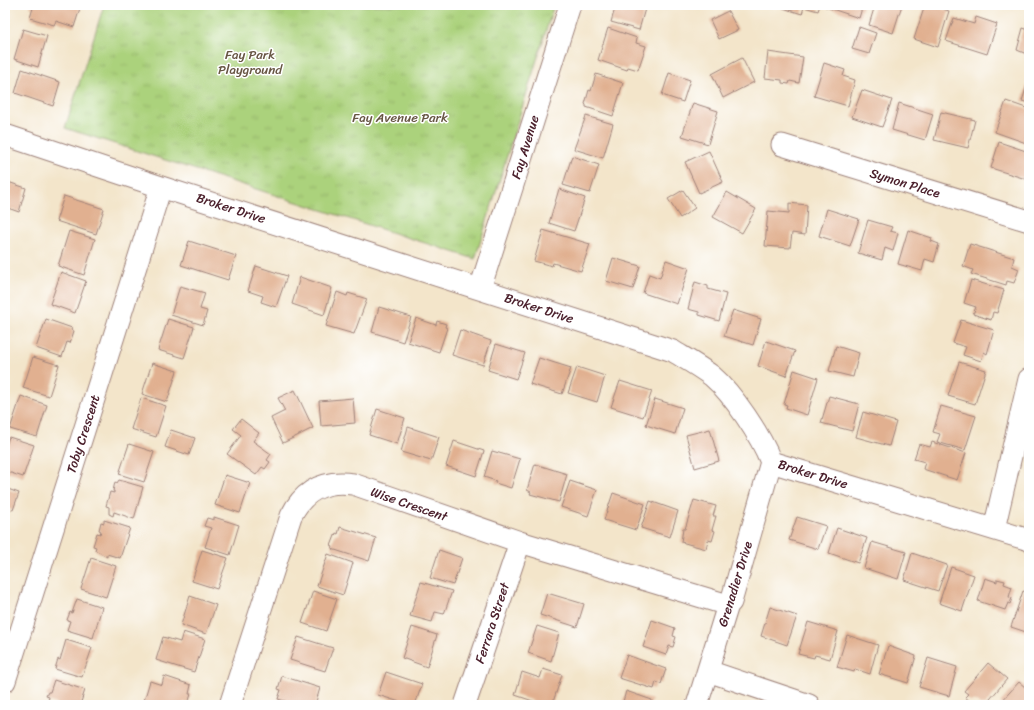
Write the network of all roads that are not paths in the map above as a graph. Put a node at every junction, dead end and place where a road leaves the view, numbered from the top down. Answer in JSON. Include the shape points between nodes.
{"nodes":[{"id":1,"x":570,"y":5,"type":"edge"},
{"id":2,"x":5,"y":135,"type":"edge"},
{"id":3,"x":782,"y":145,"type":"dead end"},
{"id":4,"x":161,"y":187,"type":"junction"},
{"id":5,"x":1029,"y":221,"type":"edge"},
{"id":6,"x":480,"y":288,"type":"junction"},
{"id":7,"x":1029,"y":378,"type":"edge"},
{"id":8,"x":771,"y":462,"type":"junction"},
{"id":9,"x":994,"y":529,"type":"junction"},
{"id":10,"x":1029,"y":540,"type":"edge"},
{"id":11,"x":520,"y":542,"type":"junction"},
{"id":12,"x":728,"y":605,"type":"junction"},
{"id":13,"x":708,"y":671,"type":"junction"},
{"id":14,"x":5,"y":681,"type":"edge"},
{"id":15,"x":230,"y":705,"type":"edge"},
{"id":16,"x":465,"y":705,"type":"edge"},
{"id":17,"x":698,"y":705,"type":"edge"},
{"id":18,"x":809,"y":705,"type":"edge"}],
"edges":[{"from":1,"to":6,"type":"street","name":"Fay Avenue"},
{"from":2,"to":4,"type":"street","name":"Broker Drive"},
{"from":3,"to":5,"type":"street","name":"Symon Place"},
{"from":4,"to":6,"type":"street","name":"Broker Drive"},
{"from":4,"to":14,"type":"street","name":"Toby Crescent"},
{"from":6,"to":8,"type":"street","name":"Broker Drive","via":[[673,351],[712,377],[732,399],[766,449]]},
{"from":7,"to":9,"type":"street"},
{"from":8,"to":9,"type":"street","name":"Broker Drive"},
{"from":8,"to":12,"type":"street","name":"Grenadier Drive","via":[[731,602]]},
{"from":9,"to":10,"type":"street","name":"Broker Drive"},
{"from":11,"to":12,"type":"street","name":"Wise Crescent"},
{"from":11,"to":15,"type":"street","name":"Wise Crescent","via":[[353,484],[341,482],[318,487],[305,496],[291,516]]},
{"from":11,"to":16,"type":"street","name":"Ferrara Street"},
{"from":12,"to":13,"type":"street","name":"Grenadier Drive"},
{"from":13,"to":17,"type":"street","name":"Grenadier Drive"},
{"from":13,"to":18,"type":"street"}]}
